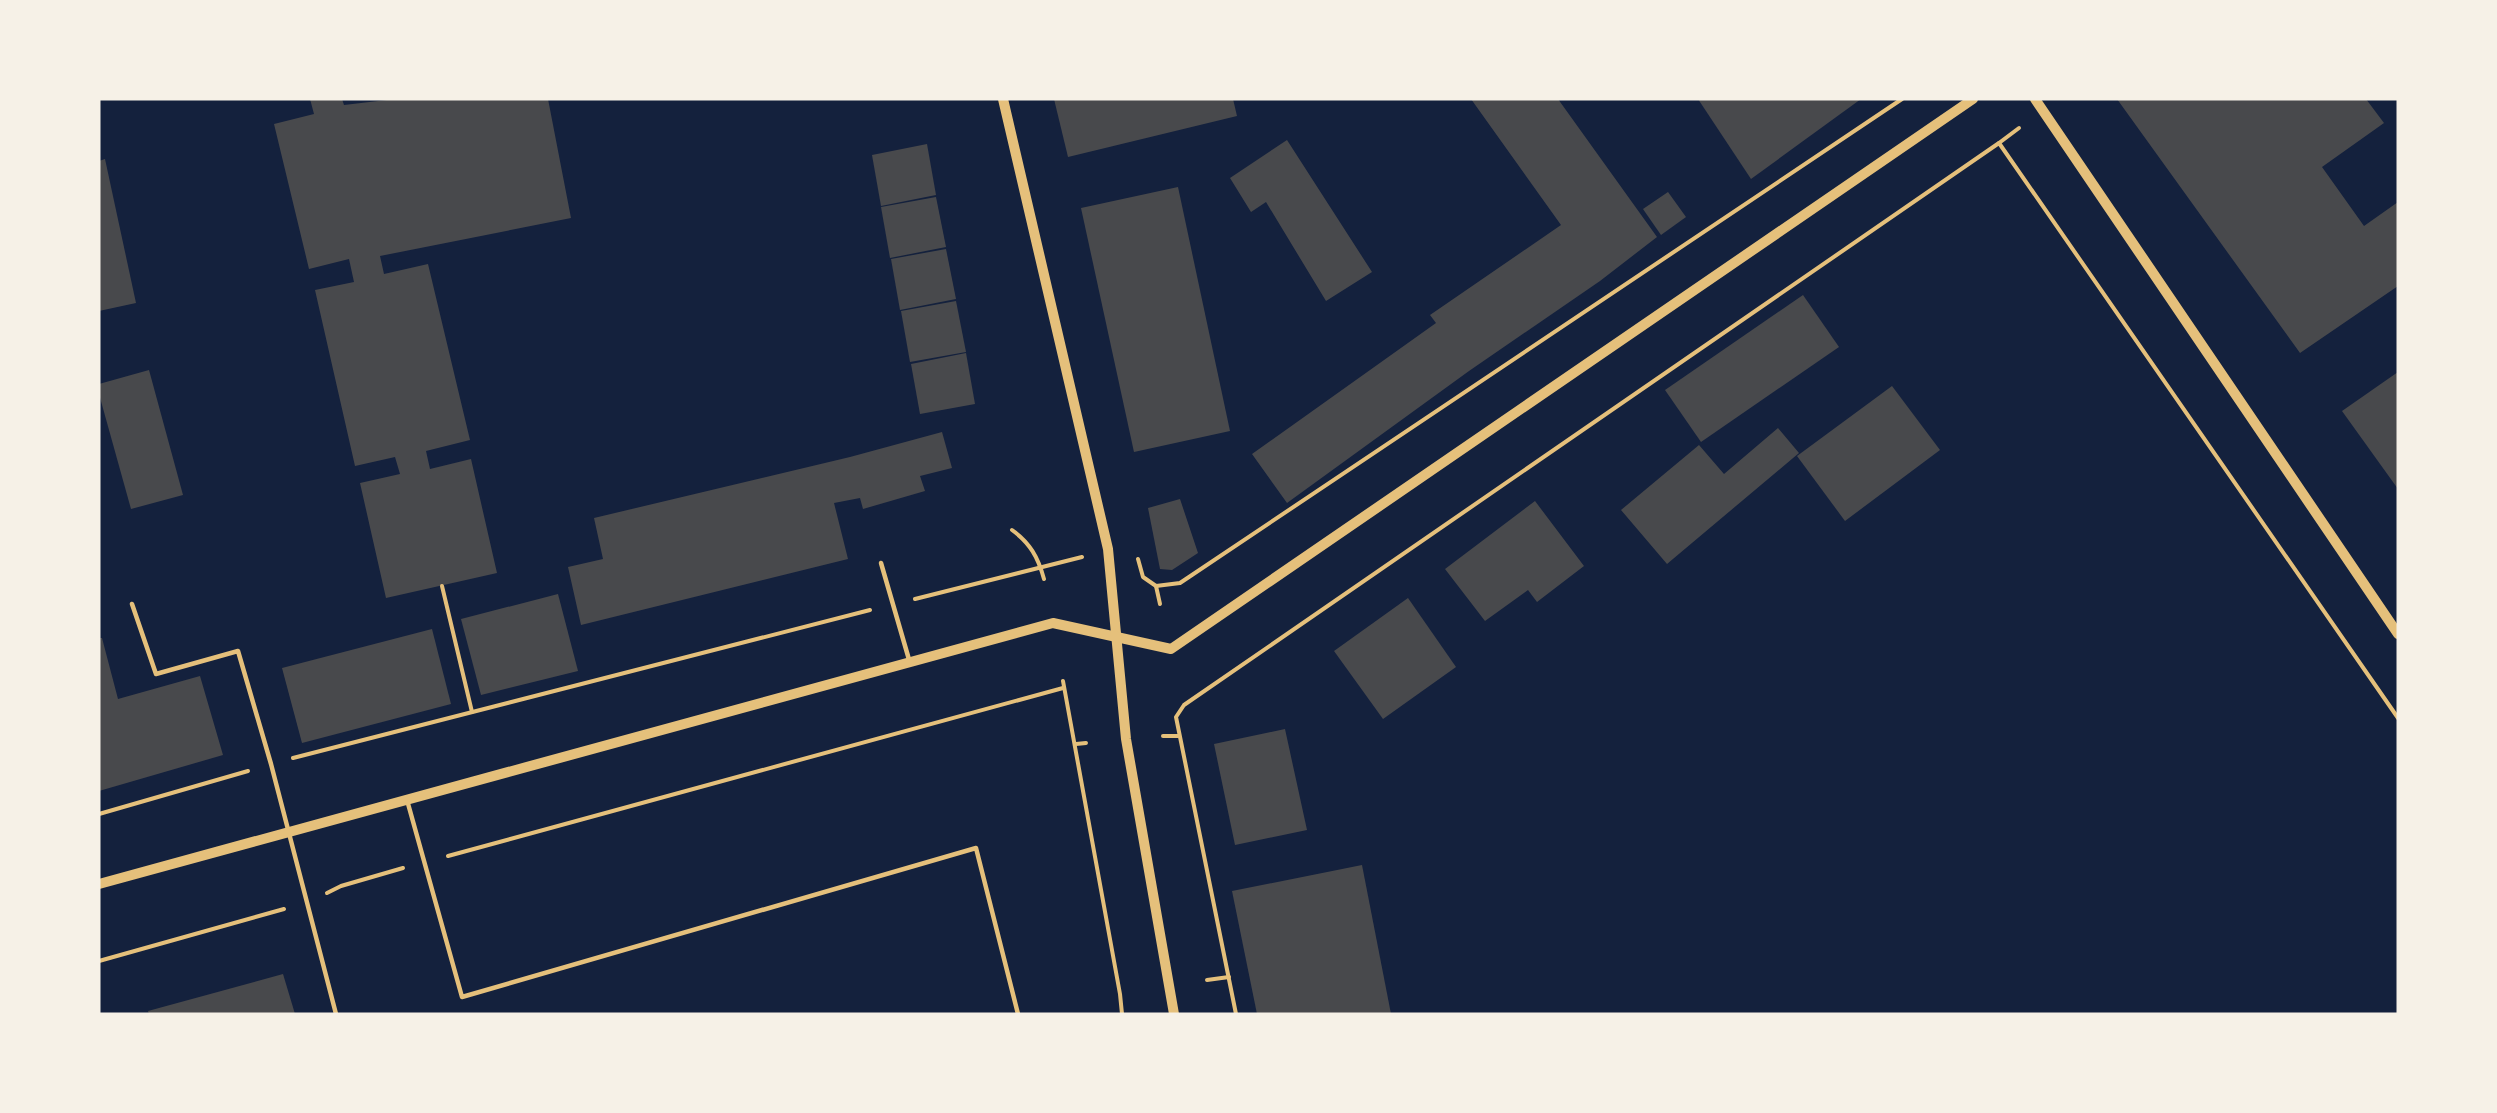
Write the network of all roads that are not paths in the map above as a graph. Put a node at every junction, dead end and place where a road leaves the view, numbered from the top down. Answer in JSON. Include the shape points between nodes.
{"nodes":[{"id":1,"x":1003,"y":99,"type":"edge"},
{"id":2,"x":1973,"y":99,"type":"edge"},
{"id":3,"x":2035,"y":99,"type":"edge"},
{"id":4,"x":881,"y":563,"type":"dead end"},
{"id":5,"x":132,"y":604,"type":"dead end"},
{"id":6,"x":2398,"y":634,"type":"edge"},
{"id":7,"x":1117,"y":638,"type":"junction"},
{"id":8,"x":910,"y":663,"type":"junction"},
{"id":9,"x":407,"y":800,"type":"junction"},
{"id":10,"x":288,"y":832,"type":"junction"},
{"id":11,"x":99,"y":884,"type":"edge"},
{"id":12,"x":336,"y":1014,"type":"edge"},
{"id":13,"x":1018,"y":1014,"type":"edge"},
{"id":14,"x":1174,"y":1014,"type":"edge"}],
"edges":[{"from":1,"to":7,"type":"street","via":[[1108,549]]},
{"from":2,"to":7,"type":"street","via":[[1171,649]]},
{"from":3,"to":6,"type":"street"},
{"from":4,"to":8,"type":"lane"},
{"from":5,"to":10,"type":"lane","via":[[156,674],[238,651]]},
{"from":7,"to":8,"type":"street","via":[[1053,623]]},
{"from":7,"to":14,"type":"street","via":[[1126,739]]},
{"from":8,"to":9,"type":"street"},
{"from":9,"to":10,"type":"street"},
{"from":9,"to":13,"type":"lane","via":[[462,997],[975,848]]},
{"from":10,"to":11,"type":"street"},
{"from":10,"to":12,"type":"lane"}]}
